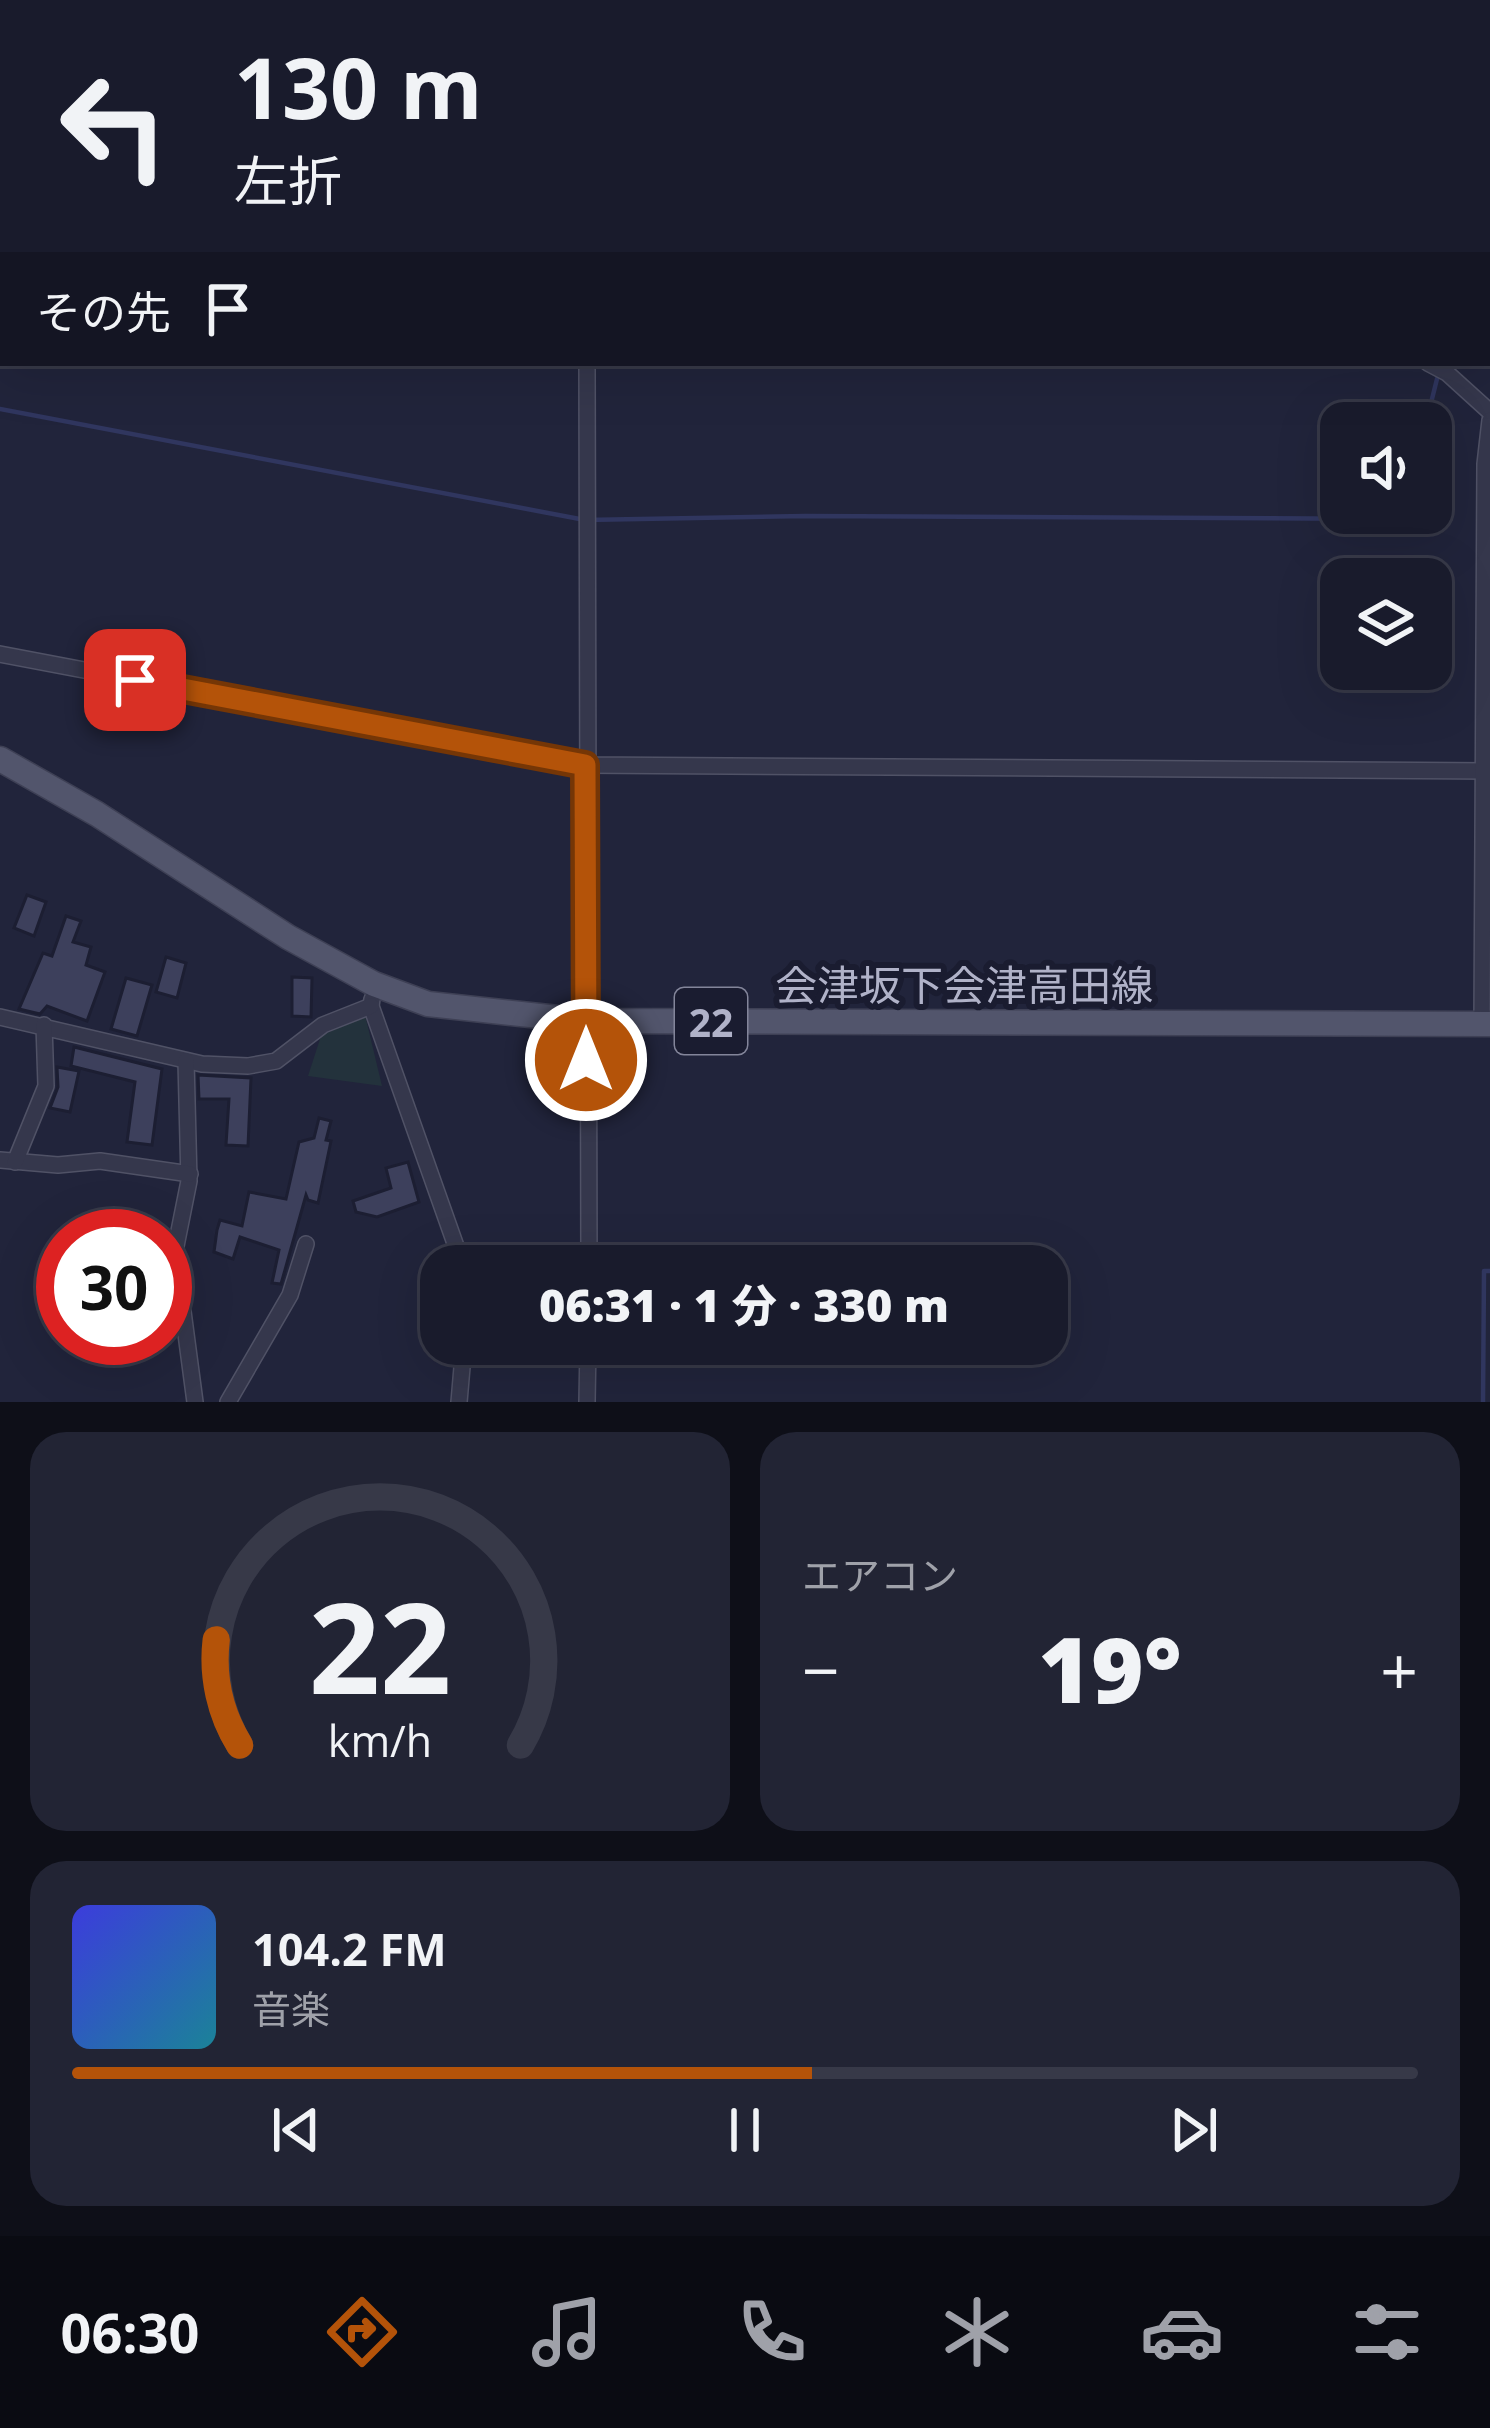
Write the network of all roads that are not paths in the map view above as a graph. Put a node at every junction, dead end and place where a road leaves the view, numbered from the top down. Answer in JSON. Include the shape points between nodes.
{"nodes":[{"id":1,"x":587,"y":366,"type":"edge"},
{"id":2,"x":1434,"y":366,"type":"edge"},
{"id":3,"x":1490,"y":416,"type":"edge"},
{"id":4,"x":0,"y":655,"type":"edge"},
{"id":5,"x":0,"y":759,"type":"edge"},
{"id":6,"x":585,"y":765,"type":"junction"},
{"id":7,"x":1486,"y":771,"type":"edge"},
{"id":8,"x":373,"y":995,"type":"junction"},
{"id":9,"x":0,"y":1017,"type":"edge"},
{"id":10,"x":586,"y":1021,"type":"junction"},
{"id":11,"x":1486,"y":1024,"type":"edge"},
{"id":12,"x":44,"y":1025,"type":"junction"},
{"id":13,"x":186,"y":1061,"type":"junction"},
{"id":14,"x":7,"y":1161,"type":"edge"},
{"id":15,"x":190,"y":1174,"type":"junction"},
{"id":16,"x":306,"y":1244,"type":"dead end"},
{"id":17,"x":456,"y":1245,"type":"edge"},
{"id":18,"x":589,"y":1245,"type":"edge"},
{"id":19,"x":462,"y":1365,"type":"edge"},
{"id":20,"x":588,"y":1365,"type":"edge"},
{"id":21,"x":195,"y":1402,"type":"edge"},
{"id":22,"x":228,"y":1402,"type":"edge"},
{"id":23,"x":459,"y":1402,"type":"edge"},
{"id":24,"x":587,"y":1402,"type":"edge"}],
"edges":[{"from":1,"to":6,"type":"street"},
{"from":2,"to":3,"type":"street"},
{"from":3,"to":7,"type":"street"},
{"from":4,"to":6,"type":"street"},
{"from":5,"to":8,"type":"main road","name":"会津坂下会津高田線","number":"22"},
{"from":6,"to":7,"type":"street"},
{"from":6,"to":10,"type":"street"},
{"from":7,"to":11,"type":"street"},
{"from":8,"to":10,"type":"main road","name":"会津坂下会津高田線","number":"22"},
{"from":8,"to":13,"type":"street","via":[[276,1061]]},
{"from":8,"to":17,"type":"street"},
{"from":9,"to":12,"type":"street"},
{"from":10,"to":11,"type":"main road","name":"会津坂下会津高田線","number":"22"},
{"from":10,"to":18,"type":"street"},
{"from":12,"to":13,"type":"street"},
{"from":12,"to":14,"type":"street","via":[[46,1086]]},
{"from":13,"to":15,"type":"street"},
{"from":14,"to":15,"type":"street","via":[[100,1160]]},
{"from":15,"to":21,"type":"street","via":[[175,1251]]},
{"from":16,"to":22,"type":"street","via":[[290,1295]]},
{"from":19,"to":23,"type":"street"},
{"from":20,"to":24,"type":"street"}]}
